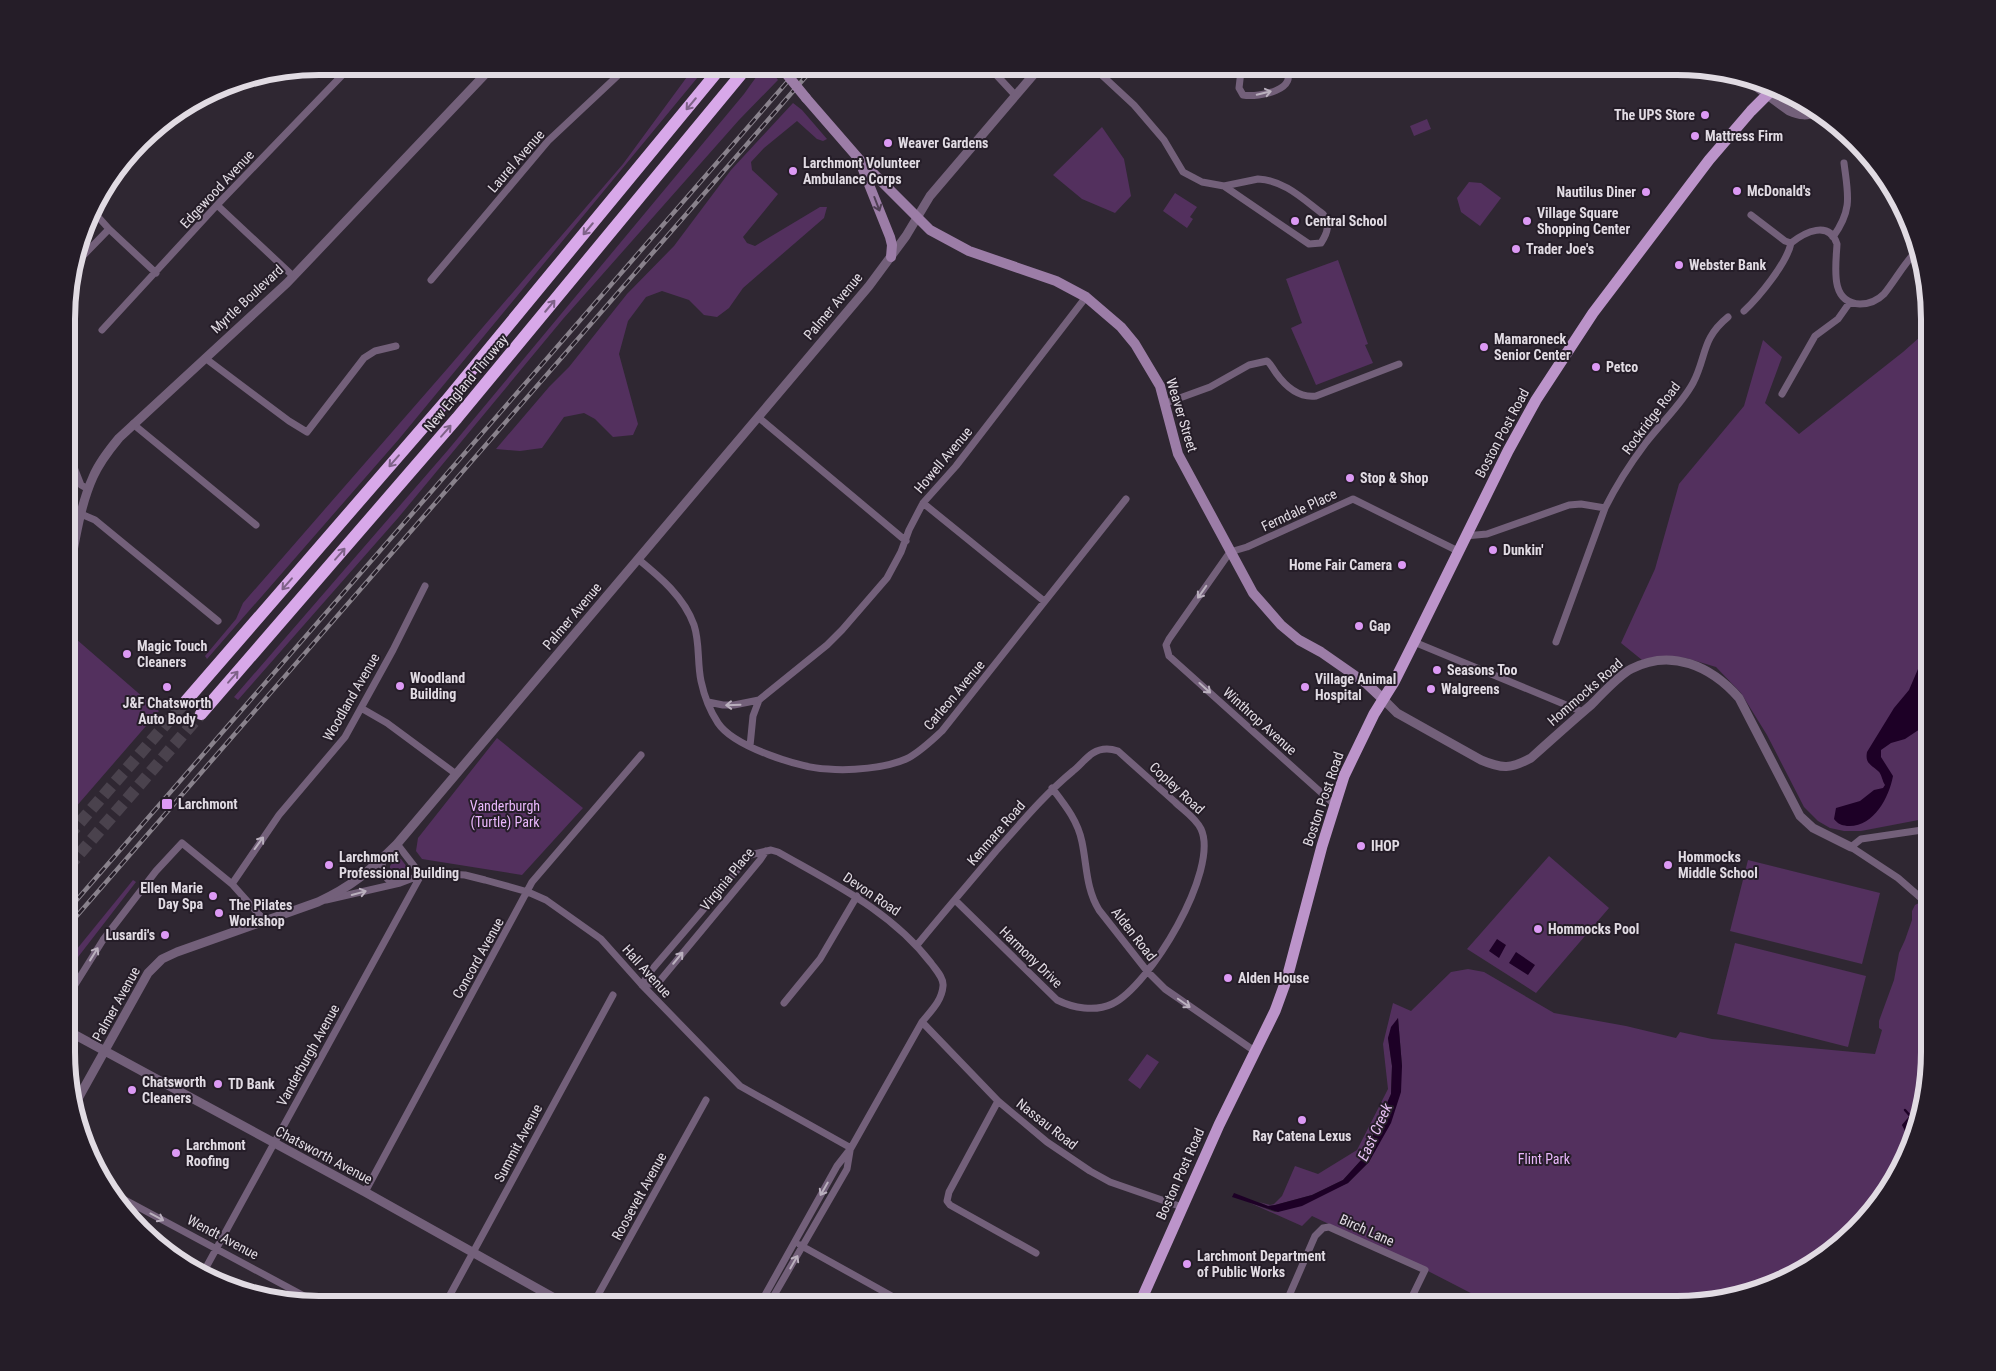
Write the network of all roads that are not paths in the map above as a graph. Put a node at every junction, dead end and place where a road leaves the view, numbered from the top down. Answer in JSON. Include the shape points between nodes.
{"nodes":[{"id":1,"x":342,"y":75,"type":"edge"},
{"id":2,"x":483,"y":75,"type":"edge"},
{"id":3,"x":618,"y":75,"type":"edge"},
{"id":4,"x":715,"y":75,"type":"edge"},
{"id":5,"x":741,"y":75,"type":"edge"},
{"id":6,"x":787,"y":75,"type":"edge"},
{"id":7,"x":997,"y":75,"type":"edge"},
{"id":8,"x":1032,"y":75,"type":"edge"},
{"id":9,"x":1102,"y":75,"type":"edge"},
{"id":10,"x":1239,"y":75,"type":"edge"},
{"id":11,"x":1288,"y":75,"type":"edge"},
{"id":12,"x":1769,"y":93,"type":"edge"},
{"id":13,"x":1015,"y":95,"type":"junction"},
{"id":14,"x":1775,"y":96,"type":"edge"},
{"id":15,"x":1810,"y":115,"type":"edge"},
{"id":16,"x":858,"y":159,"type":"junction"},
{"id":17,"x":1844,"y":163,"type":"dead end"},
{"id":18,"x":1224,"y":186,"type":"junction"},
{"id":19,"x":217,"y":205,"type":"junction"},
{"id":20,"x":1751,"y":215,"type":"dead end"},
{"id":21,"x":98,"y":216,"type":"edge"},
{"id":22,"x":917,"y":217,"type":"junction"},
{"id":23,"x":109,"y":229,"type":"junction"},
{"id":24,"x":1833,"y":237,"type":"junction"},
{"id":25,"x":1790,"y":243,"type":"junction"},
{"id":26,"x":1913,"y":255,"type":"edge"},
{"id":27,"x":83,"y":256,"type":"edge"},
{"id":28,"x":891,"y":256,"type":"junction"},
{"id":29,"x":156,"y":273,"type":"junction"},
{"id":30,"x":293,"y":276,"type":"junction"},
{"id":31,"x":431,"y":280,"type":"dead end"},
{"id":32,"x":1086,"y":297,"type":"junction"},
{"id":33,"x":1850,"y":302,"type":"junction"},
{"id":34,"x":1744,"y":311,"type":"dead end"},
{"id":35,"x":1728,"y":317,"type":"dead end"},
{"id":36,"x":102,"y":330,"type":"dead end"},
{"id":37,"x":396,"y":346,"type":"dead end"},
{"id":38,"x":205,"y":358,"type":"junction"},
{"id":39,"x":1399,"y":364,"type":"dead end"},
{"id":40,"x":1782,"y":394,"type":"dead end"},
{"id":41,"x":1166,"y":403,"type":"junction"},
{"id":42,"x":758,"y":417,"type":"junction"},
{"id":43,"x":133,"y":424,"type":"junction"},
{"id":44,"x":75,"y":468,"type":"edge"},
{"id":45,"x":88,"y":490,"type":"junction"},
{"id":46,"x":1126,"y":499,"type":"dead end"},
{"id":47,"x":923,"y":503,"type":"junction"},
{"id":48,"x":1605,"y":508,"type":"junction"},
{"id":49,"x":81,"y":514,"type":"junction"},
{"id":50,"x":256,"y":525,"type":"dead end"},
{"id":51,"x":75,"y":536,"type":"edge"},
{"id":52,"x":1465,"y":536,"type":"junction"},
{"id":53,"x":906,"y":541,"type":"junction"},
{"id":54,"x":1458,"y":551,"type":"junction"},
{"id":55,"x":1230,"y":552,"type":"junction"},
{"id":56,"x":638,"y":559,"type":"junction"},
{"id":57,"x":426,"y":586,"type":"dead end"},
{"id":58,"x":1044,"y":601,"type":"junction"},
{"id":59,"x":218,"y":621,"type":"dead end"},
{"id":60,"x":1414,"y":642,"type":"junction"},
{"id":61,"x":1556,"y":642,"type":"dead end"},
{"id":62,"x":1383,"y":699,"type":"junction"},
{"id":63,"x":759,"y":700,"type":"junction"},
{"id":64,"x":186,"y":701,"type":"tunnel mouth"},
{"id":65,"x":708,"y":702,"type":"junction"},
{"id":66,"x":361,"y":708,"type":"junction"},
{"id":67,"x":1583,"y":712,"type":"junction"},
{"id":68,"x":201,"y":714,"type":"tunnel mouth"},
{"id":69,"x":750,"y":746,"type":"junction"},
{"id":70,"x":1104,"y":749,"type":"joint"},
{"id":71,"x":641,"y":755,"type":"dead end"},
{"id":72,"x":456,"y":774,"type":"junction"},
{"id":73,"x":1052,"y":788,"type":"junction"},
{"id":74,"x":1335,"y":804,"type":"junction"},
{"id":75,"x":1921,"y":830,"type":"edge"},
{"id":76,"x":397,"y":844,"type":"junction"},
{"id":77,"x":1851,"y":847,"type":"junction"},
{"id":78,"x":766,"y":851,"type":"junction"},
{"id":79,"x":382,"y":860,"type":"junction"},
{"id":80,"x":421,"y":875,"type":"junction"},
{"id":81,"x":232,"y":884,"type":"junction"},
{"id":82,"x":400,"y":884,"type":"junction"},
{"id":83,"x":528,"y":892,"type":"junction"},
{"id":84,"x":857,"y":896,"type":"junction"},
{"id":85,"x":1921,"y":898,"type":"edge"},
{"id":86,"x":955,"y":900,"type":"junction"},
{"id":87,"x":318,"y":902,"type":"junction"},
{"id":88,"x":265,"y":921,"type":"junction"},
{"id":89,"x":918,"y":945,"type":"junction"},
{"id":90,"x":1148,"y":971,"type":"junction"},
{"id":91,"x":75,"y":985,"type":"edge"},
{"id":92,"x":642,"y":985,"type":"junction"},
{"id":93,"x":613,"y":995,"type":"dead end"},
{"id":94,"x":784,"y":1003,"type":"dead end"},
{"id":95,"x":922,"y":1022,"type":"junction"},
{"id":96,"x":75,"y":1035,"type":"edge"},
{"id":97,"x":105,"y":1051,"type":"junction"},
{"id":98,"x":1256,"y":1052,"type":"junction"},
{"id":99,"x":79,"y":1096,"type":"edge"},
{"id":100,"x":706,"y":1100,"type":"dead end"},
{"id":101,"x":998,"y":1101,"type":"junction"},
{"id":102,"x":274,"y":1144,"type":"junction"},
{"id":103,"x":851,"y":1148,"type":"junction"},
{"id":104,"x":365,"y":1192,"type":"junction"},
{"id":105,"x":125,"y":1200,"type":"edge"},
{"id":106,"x":1182,"y":1207,"type":"junction"},
{"id":107,"x":794,"y":1241,"type":"junction"},
{"id":108,"x":803,"y":1246,"type":"junction"},
{"id":109,"x":217,"y":1248,"type":"junction"},
{"id":110,"x":1036,"y":1252,"type":"dead end"},
{"id":111,"x":473,"y":1253,"type":"junction"},
{"id":112,"x":206,"y":1268,"type":"edge"},
{"id":113,"x":303,"y":1295,"type":"edge"},
{"id":114,"x":449,"y":1296,"type":"edge"},
{"id":115,"x":551,"y":1296,"type":"edge"},
{"id":116,"x":597,"y":1296,"type":"edge"},
{"id":117,"x":764,"y":1296,"type":"edge"},
{"id":118,"x":775,"y":1296,"type":"edge"},
{"id":119,"x":892,"y":1296,"type":"edge"},
{"id":120,"x":1143,"y":1296,"type":"edge"},
{"id":121,"x":1289,"y":1296,"type":"edge"},
{"id":122,"x":1412,"y":1296,"type":"edge"}],
"edges":[{"from":1,"to":19,"type":"street","name":"Edgewood Avenue"},
{"from":2,"to":30,"type":"street","name":"Myrtle Boulevard"},
{"from":3,"to":31,"type":"street","name":"Laurel Avenue","via":[[548,141]]},
{"from":4,"to":64,"type":"highway","name":"New England Thruway","one_way":true,"via":[[451,395]]},
{"from":68,"to":5,"type":"highway","name":"New England Thruway","one_way":true,"via":[[457,418]]},
{"from":6,"to":16,"type":"main road","name":"Weaver Street","bridge":true},
{"from":7,"to":13,"type":"street"},
{"from":8,"to":13,"type":"street","name":"Palmer Avenue"},
{"from":9,"to":18,"type":"street","via":[[1158,133],[1183,172],[1202,182]]},
{"from":10,"to":11,"type":"street","one_way":true,"via":[[1239,88],[1243,95],[1250,96],[1281,88],[1287,84]]},
{"from":12,"to":52,"type":"main road","name":"Boston Post Road","via":[[1709,160],[1575,338],[1522,424]]},
{"from":13,"to":22,"type":"street","name":"Palmer Avenue","via":[[930,196]]},
{"from":14,"to":15,"type":"street","via":[[1798,115]]},
{"from":16,"to":22,"type":"main road","name":"Weaver Street"},
{"from":16,"to":28,"type":"main road","one_way":true,"via":[[890,237]]},
{"from":17,"to":24,"type":"street","via":[[1847,209]]},
{"from":18,"to":18,"type":"street","via":[[1309,244],[1321,243],[1326,236],[1327,220],[1323,214],[1280,183],[1258,179]]},
{"from":19,"to":29,"type":"street","name":"Edgewood Avenue"},
{"from":19,"to":30,"type":"street"},
{"from":20,"to":25,"type":"street"},
{"from":21,"to":23,"type":"street"},
{"from":22,"to":28,"type":"street","name":"Palmer Avenue"},
{"from":22,"to":32,"type":"main road","name":"Weaver Street","via":[[930,230],[969,251],[1040,275]]},
{"from":23,"to":27,"type":"street"},
{"from":23,"to":29,"type":"street"},
{"from":24,"to":25,"type":"street","via":[[1828,232],[1814,230]]},
{"from":24,"to":33,"type":"street","via":[[1837,244],[1838,291]]},
{"from":25,"to":34,"type":"street","via":[[1789,251],[1766,287]]},
{"from":26,"to":33,"type":"street","via":[[1876,301]]},
{"from":28,"to":42,"type":"street","name":"Palmer Avenue"},
{"from":29,"to":36,"type":"street","name":"Edgewood Avenue"},
{"from":30,"to":38,"type":"street","name":"Myrtle Boulevard"},
{"from":32,"to":41,"type":"main road","name":"Weaver Street","via":[[1136,344]]},
{"from":32,"to":47,"type":"street","name":"Howell Avenue","via":[[956,466]]},
{"from":33,"to":40,"type":"street","via":[[1838,319],[1815,336]]},
{"from":35,"to":48,"type":"street","name":"Rockridge Road","via":[[1710,335],[1692,384],[1645,444]]},
{"from":37,"to":38,"type":"street","via":[[379,349],[364,358],[307,432]]},
{"from":38,"to":43,"type":"street","name":"Myrtle Boulevard"},
{"from":39,"to":41,"type":"street","via":[[1308,397],[1292,390],[1269,362],[1261,362],[1249,365],[1210,387]]},
{"from":41,"to":55,"type":"main road","name":"Weaver Street","via":[[1178,454]]},
{"from":42,"to":53,"type":"street"},
{"from":42,"to":56,"type":"street","name":"Palmer Avenue"},
{"from":43,"to":45,"type":"street","name":"Myrtle Boulevard","via":[[108,452]]},
{"from":43,"to":50,"type":"street"},
{"from":44,"to":45,"type":"street","via":[[82,485]]},
{"from":45,"to":49,"type":"street","name":"Myrtle Boulevard"},
{"from":46,"to":58,"type":"street","name":"Carleon Avenue"},
{"from":47,"to":53,"type":"street","name":"Howell Avenue"},
{"from":47,"to":58,"type":"street"},
{"from":48,"to":52,"type":"street","via":[[1581,504],[1568,506],[1487,534]]},
{"from":48,"to":61,"type":"street","name":"Rockridge Road"},
{"from":49,"to":51,"type":"street","name":"Myrtle Boulevard"},
{"from":49,"to":59,"type":"street","via":[[95,520]]},
{"from":52,"to":54,"type":"main road","name":"Boston Post Road"},
{"from":53,"to":63,"type":"street","name":"Howell Avenue","via":[[887,578],[842,630]]},
{"from":54,"to":55,"type":"street","name":"Ferndale Place","via":[[1353,499],[1247,548]]},
{"from":54,"to":60,"type":"main road","name":"Boston Post Road"},
{"from":55,"to":62,"type":"main road","name":"Weaver Street","via":[[1253,593],[1281,625]]},
{"from":55,"to":74,"type":"street","name":"Winthrop Avenue","one_way":true,"via":[[1169,639],[1166,645],[1169,656]]},
{"from":56,"to":65,"type":"street","name":"Carleon Avenue","via":[[674,592],[688,612],[697,640],[701,680]]},
{"from":56,"to":72,"type":"street","name":"Palmer Avenue"},
{"from":57,"to":66,"type":"street","name":"Woodland Avenue"},
{"from":58,"to":69,"type":"street","name":"Carleon Avenue","via":[[942,731],[907,759],[884,766],[827,770]]},
{"from":60,"to":62,"type":"main road","name":"Boston Post Road"},
{"from":60,"to":67,"type":"street"},
{"from":62,"to":67,"type":"street","name":"Hommocks Road","via":[[1397,712],[1481,760],[1505,767],[1515,767],[1531,758]]},
{"from":62,"to":74,"type":"main road","name":"Boston Post Road","via":[[1348,767]]},
{"from":63,"to":65,"type":"street","name":"Howell Avenue","one_way":true,"via":[[734,705]]},
{"from":63,"to":69,"type":"street","via":[[752,716]]},
{"from":65,"to":69,"type":"street","name":"Carleon Avenue","via":[[720,726]]},
{"from":66,"to":72,"type":"street","via":[[387,723]]},
{"from":81,"to":66,"type":"street","name":"Woodland Avenue","one_way":true,"via":[[279,815],[345,737]]},
{"from":67,"to":77,"type":"street","name":"Hommocks Road","via":[[1629,670],[1642,664],[1670,660],[1706,670],[1738,698],[1800,816],[1813,828]]},
{"from":70,"to":73,"type":"street","name":"Kenmare Road","via":[[1091,754]]},
{"from":70,"to":90,"type":"street","name":"Copley Road","via":[[1118,751],[1189,814],[1201,829],[1204,840],[1204,854],[1194,894],[1176,930]]},
{"from":71,"to":83,"type":"street","name":"Concord Avenue","via":[[532,882]]},
{"from":72,"to":76,"type":"street","name":"Palmer Avenue"},
{"from":73,"to":86,"type":"street","name":"Kenmare Road"},
{"from":73,"to":90,"type":"street","name":"Alden Road","via":[[1078,827],[1094,902]]},
{"from":74,"to":98,"type":"main road","name":"Boston Post Road","via":[[1288,978]]},
{"from":75,"to":77,"type":"street","via":[[1861,839]]},
{"from":76,"to":79,"type":"street","name":"Palmer Avenue"},
{"from":76,"to":80,"type":"street"},
{"from":77,"to":85,"type":"street","name":"Hommocks Road","via":[[1898,878]]},
{"from":78,"to":84,"type":"street","name":"Devon Road","via":[[778,852]]},
{"from":78,"to":92,"type":"street","name":"Virginia Place","via":[[750,855]]},
{"from":92,"to":78,"type":"street","name":"Virginia Place","one_way":true,"via":[[658,983]]},
{"from":79,"to":82,"type":"street","via":[[386,879]]},
{"from":79,"to":87,"type":"street","name":"Palmer Avenue","via":[[362,877]]},
{"from":80,"to":82,"type":"street","name":"Hall Avenue"},
{"from":80,"to":83,"type":"street","name":"Hall Avenue","via":[[464,876]]},
{"from":80,"to":102,"type":"street","name":"Vanderburgh Avenue"},
{"from":81,"to":88,"type":"street"},
{"from":91,"to":81,"type":"street","one_way":true,"via":[[108,933],[182,843]]},
{"from":87,"to":82,"type":"street","name":"Hall Avenue","one_way":true},
{"from":83,"to":92,"type":"street","name":"Hall Avenue","via":[[546,900],[601,940]]},
{"from":83,"to":104,"type":"street","name":"Concord Avenue"},
{"from":84,"to":89,"type":"street","name":"Devon Road"},
{"from":84,"to":94,"type":"street","via":[[820,960]]},
{"from":86,"to":89,"type":"street","name":"Kenmare Road"},
{"from":86,"to":90,"type":"street","name":"Harmony Drive","via":[[1057,1000],[1070,1007],[1112,1004]]},
{"from":87,"to":88,"type":"street","name":"Palmer Avenue"},
{"from":88,"to":97,"type":"street","name":"Palmer Avenue","via":[[162,959],[148,973]]},
{"from":89,"to":95,"type":"street","name":"Devon Road","via":[[937,970],[943,985],[937,1004]]},
{"from":90,"to":98,"type":"street","name":"Alden Road","one_way":true,"via":[[1165,989]]},
{"from":92,"to":103,"type":"street","name":"Hall Avenue","via":[[740,1086]]},
{"from":93,"to":111,"type":"street","name":"Summit Avenue"},
{"from":95,"to":101,"type":"street","name":"Nassau Road"},
{"from":95,"to":103,"type":"street"},
{"from":96,"to":97,"type":"street","name":"Chatsworth Avenue"},
{"from":97,"to":99,"type":"street","name":"Palmer Avenue"},
{"from":97,"to":102,"type":"street","name":"Chatsworth Avenue"},
{"from":98,"to":106,"type":"main road","name":"Boston Post Road"},
{"from":100,"to":116,"type":"street","name":"Roosevelt Avenue"},
{"from":101,"to":106,"type":"street","name":"Nassau Road","via":[[1047,1142],[1090,1171],[1110,1182]]},
{"from":101,"to":110,"type":"street","via":[[949,1192],[947,1202]]},
{"from":102,"to":104,"type":"street","name":"Chatsworth Avenue"},
{"from":102,"to":109,"type":"street","name":"Vanderburgh Avenue"},
{"from":103,"to":107,"type":"street","one_way":true,"via":[[837,1166]]},
{"from":103,"to":108,"type":"street","via":[[847,1169]]},
{"from":104,"to":111,"type":"street","name":"Chatsworth Avenue"},
{"from":105,"to":109,"type":"street","name":"Wendt Avenue","one_way":true},
{"from":106,"to":120,"type":"main road","name":"Boston Post Road"},
{"from":107,"to":108,"type":"street"},
{"from":107,"to":117,"type":"street"},
{"from":118,"to":108,"type":"street","one_way":true},
{"from":108,"to":119,"type":"street"},
{"from":109,"to":112,"type":"street","name":"Vanderburgh Avenue"},
{"from":109,"to":113,"type":"street","name":"Wendt Avenue"},
{"from":111,"to":114,"type":"street","name":"Summit Avenue"},
{"from":111,"to":115,"type":"street","name":"Chatsworth Avenue"},
{"from":121,"to":122,"type":"street","name":"Birch Lane","via":[[1315,1236],[1329,1227],[1425,1270]]}]}
